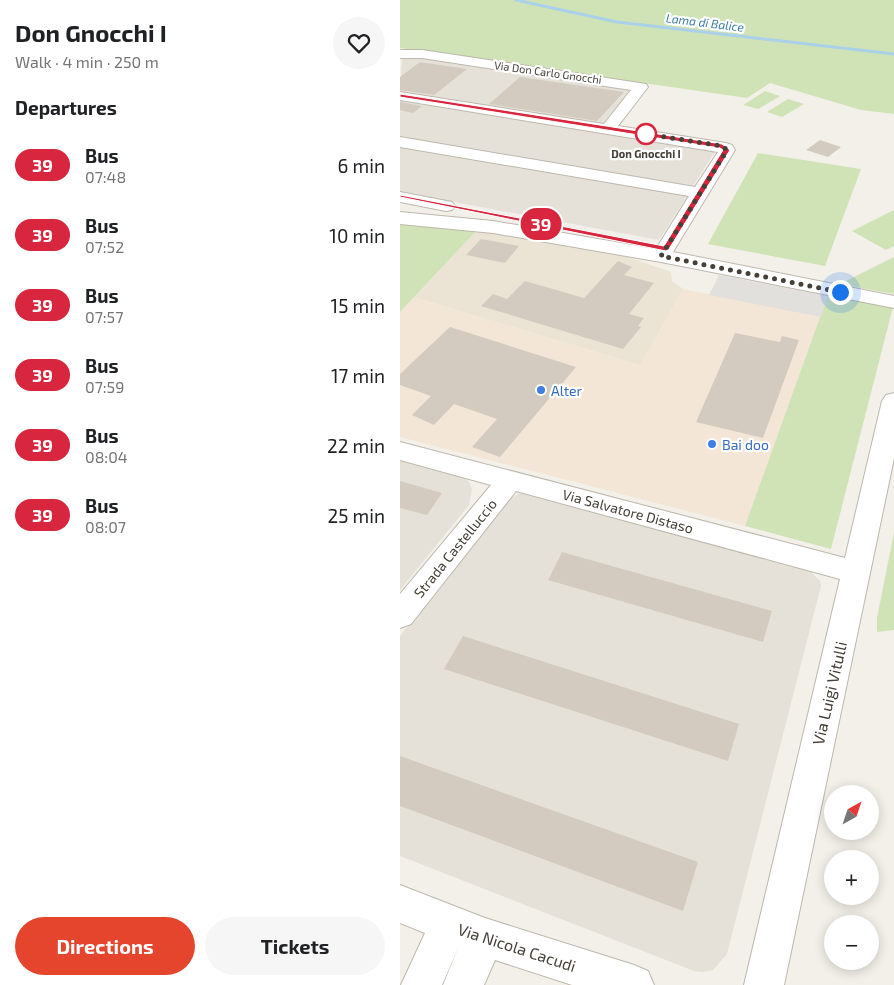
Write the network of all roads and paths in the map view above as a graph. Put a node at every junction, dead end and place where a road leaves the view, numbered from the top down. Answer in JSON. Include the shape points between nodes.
{"nodes":[{"id":1,"x":400,"y":54,"type":"edge"},
{"id":2,"x":400,"y":96,"type":"edge"},
{"id":3,"x":608,"y":129,"type":"junction"},
{"id":4,"x":400,"y":142,"type":"edge"},
{"id":5,"x":700,"y":193,"type":"junction"},
{"id":6,"x":400,"y":197,"type":"edge"},
{"id":7,"x":400,"y":218,"type":"edge"},
{"id":8,"x":663,"y":252,"type":"junction"},
{"id":9,"x":894,"y":302,"type":"edge"},
{"id":10,"x":894,"y":401,"type":"edge"},
{"id":11,"x":400,"y":451,"type":"edge"},
{"id":12,"x":510,"y":480,"type":"junction"},
{"id":13,"x":856,"y":572,"type":"junction"},
{"id":14,"x":400,"y":615,"type":"edge"},
{"id":15,"x":400,"y":904,"type":"edge"},
{"id":16,"x":449,"y":924,"type":"junction"},
{"id":17,"x":484,"y":937,"type":"junction"},
{"id":18,"x":421,"y":985,"type":"edge"},
{"id":19,"x":463,"y":985,"type":"edge"},
{"id":20,"x":634,"y":985,"type":"edge"},
{"id":21,"x":764,"y":985,"type":"edge"}],
"edges":[{"from":1,"to":3,"type":"street","name":"Via Don Carlo Gnocchi","via":[[422,54],[641,87]]},
{"from":2,"to":3,"type":"street"},
{"from":3,"to":5,"type":"street","via":[[726,148]]},
{"from":4,"to":5,"type":"street"},
{"from":5,"to":8,"type":"street"},
{"from":6,"to":8,"type":"street"},
{"from":7,"to":8,"type":"street","via":[[493,227]]},
{"from":8,"to":9,"type":"street"},
{"from":10,"to":13,"type":"street","name":"Via Luigi Vitulli"},
{"from":11,"to":12,"type":"street","name":"Via Salvatore Distaso"},
{"from":12,"to":13,"type":"street","name":"Via Salvatore Distaso"},
{"from":12,"to":14,"type":"street","name":"Strada Castelluccio"},
{"from":13,"to":21,"type":"street","name":"Via Luigi Vitulli"},
{"from":15,"to":16,"type":"street","name":"Via Nicola Cacudi"},
{"from":16,"to":17,"type":"street","name":"Via Nicola Cacudi"},
{"from":16,"to":18,"type":"street"},
{"from":17,"to":19,"type":"street"},
{"from":17,"to":20,"type":"street","name":"Via Nicola Cacudi"}]}
